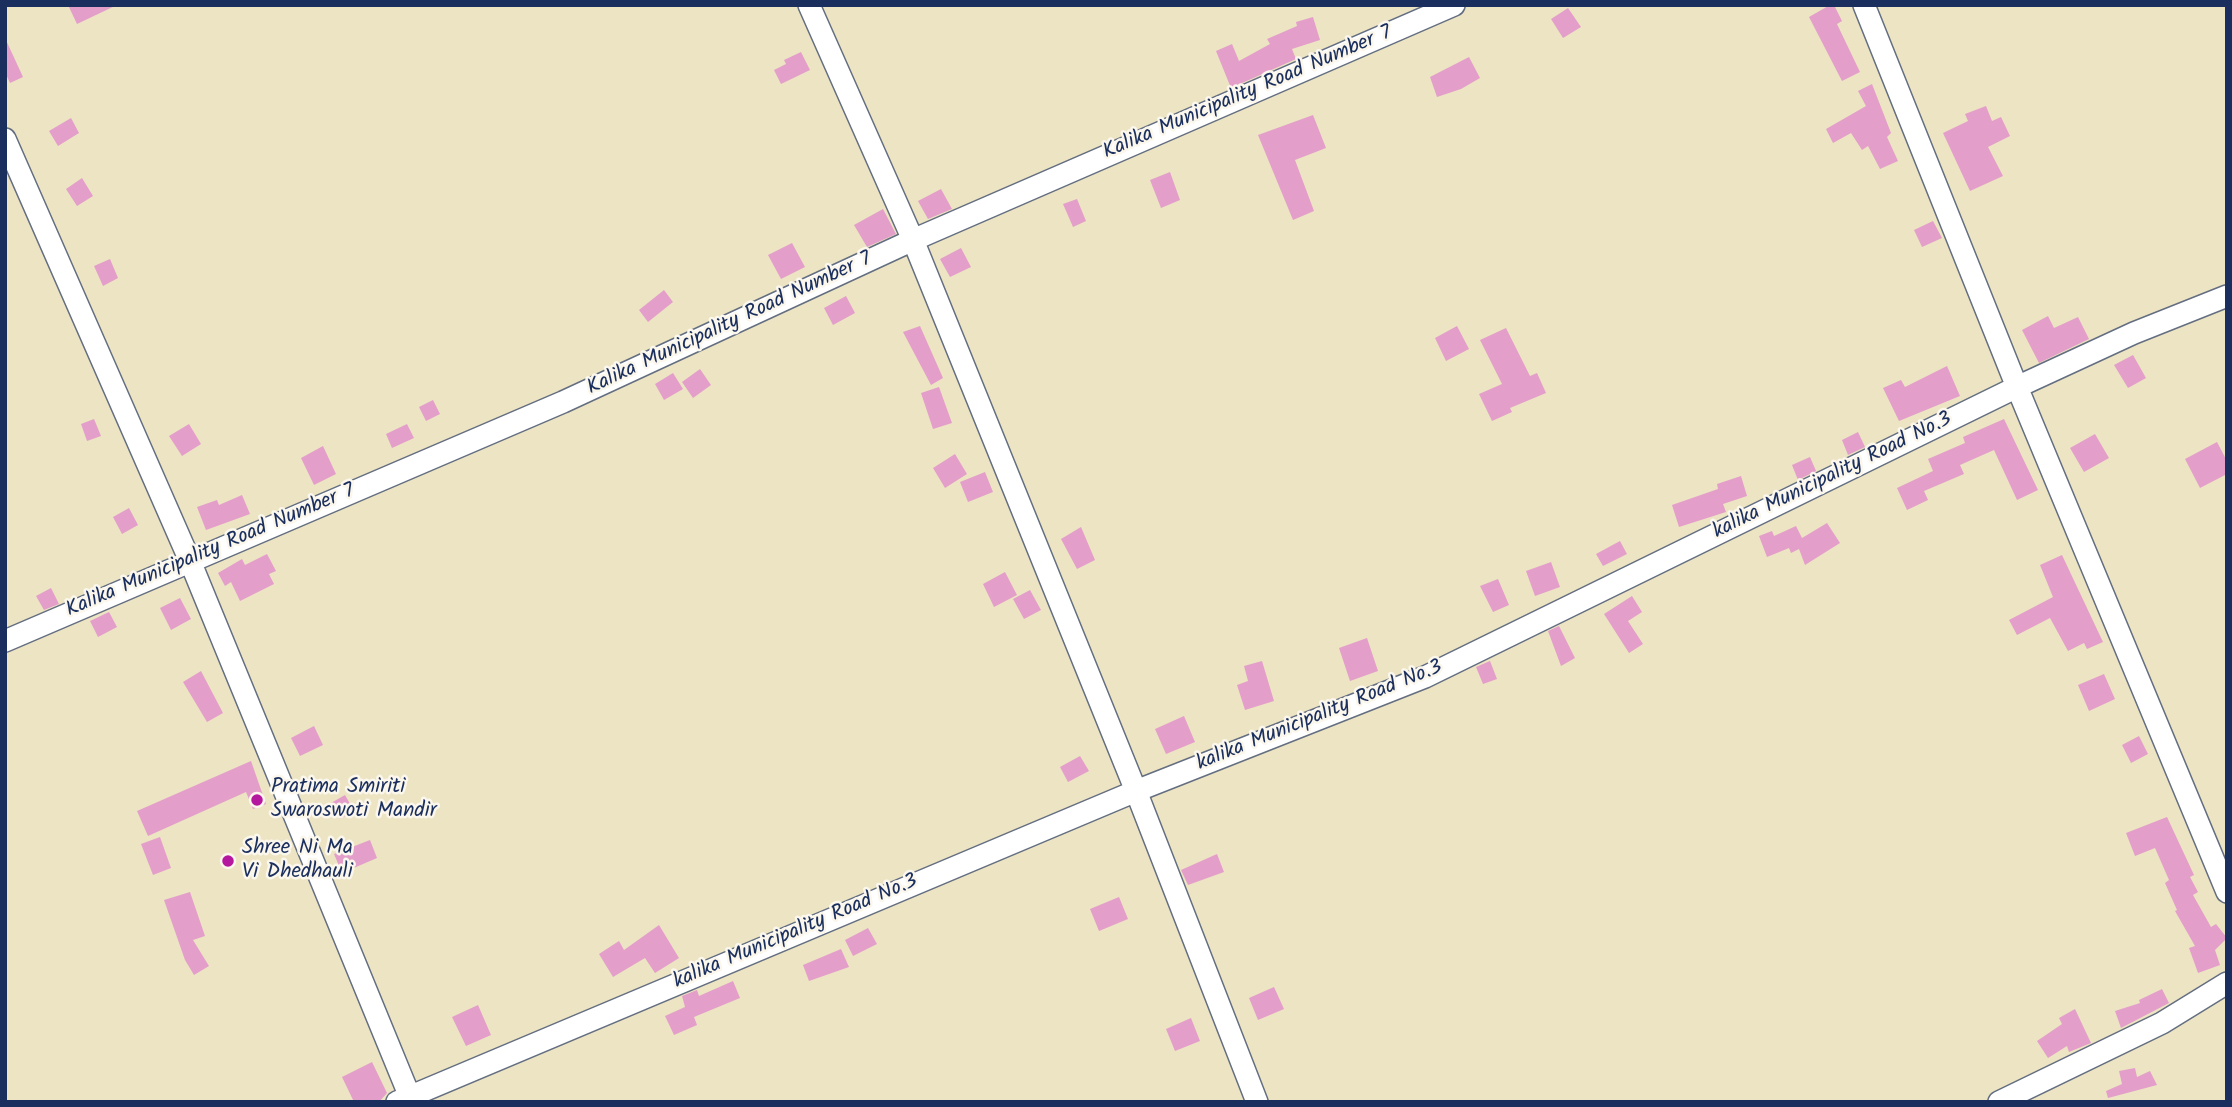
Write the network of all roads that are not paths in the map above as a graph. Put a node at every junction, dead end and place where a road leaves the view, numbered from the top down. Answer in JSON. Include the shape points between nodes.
{"nodes":[{"id":1,"x":809,"y":5,"type":"edge"},
{"id":2,"x":1454,"y":5,"type":"edge"},
{"id":3,"x":1864,"y":5,"type":"edge"},
{"id":4,"x":5,"y":139,"type":"edge"},
{"id":5,"x":913,"y":240,"type":"junction"},
{"id":6,"x":2227,"y":296,"type":"edge"},
{"id":7,"x":2017,"y":387,"type":"junction"},
{"id":8,"x":191,"y":561,"type":"junction"},
{"id":9,"x":5,"y":641,"type":"edge"},
{"id":10,"x":1136,"y":791,"type":"junction"},
{"id":11,"x":2227,"y":892,"type":"edge"},
{"id":12,"x":2227,"y":984,"type":"edge"},
{"id":13,"x":406,"y":1100,"type":"edge"},
{"id":14,"x":1257,"y":1102,"type":"edge"},
{"id":15,"x":1999,"y":1102,"type":"edge"}],
"edges":[{"from":1,"to":5,"type":"street"},
{"from":2,"to":5,"type":"street","name":"Kalika Municipality Road Number 7"},
{"from":3,"to":7,"type":"street"},
{"from":4,"to":8,"type":"street"},
{"from":5,"to":8,"type":"street","name":"Kalika Municipality Road Number 7","via":[[563,402]]},
{"from":5,"to":10,"type":"street"},
{"from":6,"to":7,"type":"street","name":"kalika Municipality Road No.3"},
{"from":7,"to":10,"type":"street","name":"kalika Municipality Road No.3","via":[[1425,677]]},
{"from":7,"to":11,"type":"street"},
{"from":8,"to":9,"type":"street","name":"Kalika Municipality Road Number 7"},
{"from":8,"to":13,"type":"street"},
{"from":10,"to":13,"type":"street","name":"kalika Municipality Road No.3"},
{"from":10,"to":14,"type":"street"},
{"from":12,"to":15,"type":"street","via":[[2162,1023]]}]}
